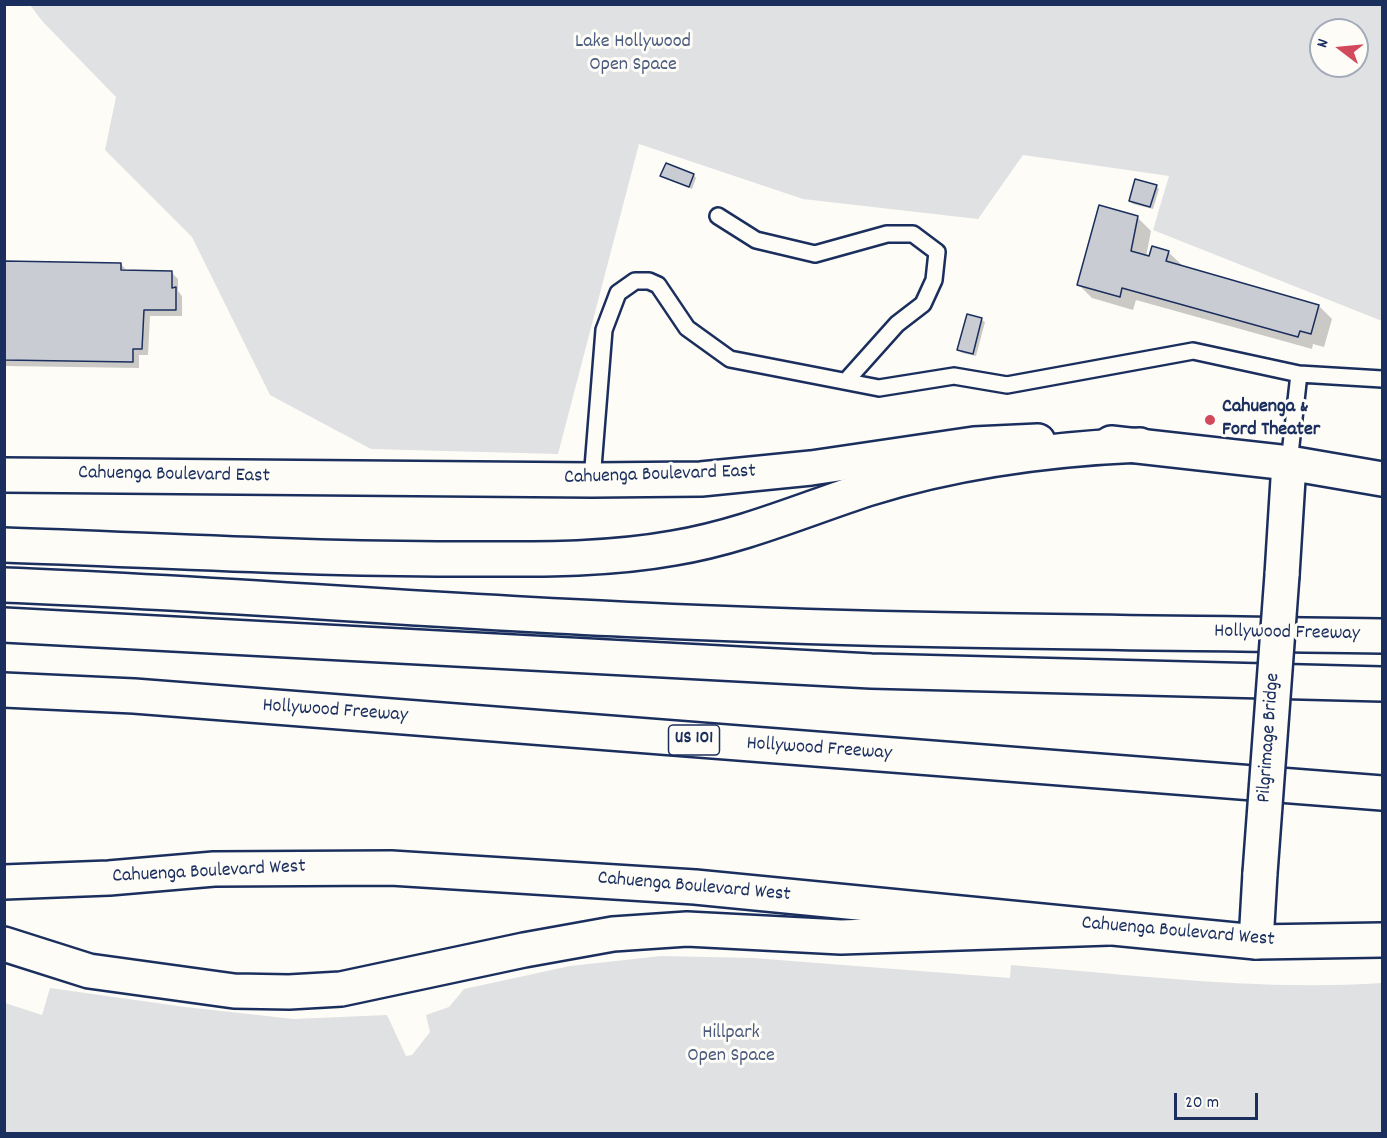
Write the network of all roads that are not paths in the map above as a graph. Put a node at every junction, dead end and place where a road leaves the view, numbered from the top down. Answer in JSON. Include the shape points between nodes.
{"nodes":[{"id":1,"x":718,"y":216,"type":"dead end"},
{"id":2,"x":1299,"y":374,"type":"junction"},
{"id":3,"x":1383,"y":379,"type":"edge"},
{"id":4,"x":846,"y":381,"type":"junction"},
{"id":5,"x":1140,"y":445,"type":"junction"},
{"id":6,"x":1289,"y":463,"type":"junction"},
{"id":7,"x":4,"y":475,"type":"edge"},
{"id":8,"x":1383,"y":479,"type":"edge"},
{"id":9,"x":592,"y":480,"type":"junction"},
{"id":10,"x":4,"y":544,"type":"edge"},
{"id":11,"x":4,"y":585,"type":"edge"},
{"id":12,"x":4,"y":625,"type":"edge"},
{"id":13,"x":1383,"y":636,"type":"edge"},
{"id":14,"x":1383,"y":684,"type":"edge"},
{"id":15,"x":4,"y":690,"type":"edge"},
{"id":16,"x":1383,"y":793,"type":"edge"},
{"id":17,"x":4,"y":882,"type":"edge"},
{"id":18,"x":1109,"y":928,"type":"junction"},
{"id":19,"x":1383,"y":940,"type":"edge"},
{"id":20,"x":1256,"y":942,"type":"junction"},
{"id":21,"x":4,"y":944,"type":"edge"}],
"edges":[{"from":1,"to":4,"type":"lane","via":[[756,240],[815,254],[887,234],[913,234],[937,252],[934,280],[923,304],[897,324]]},
{"from":2,"to":3,"type":"lane"},
{"from":2,"to":4,"type":"lane","via":[[1192,351],[1007,385],[954,376],[879,388]]},
{"from":2,"to":6,"type":"lane"},
{"from":4,"to":9,"type":"lane","via":[[730,358],[687,328],[658,285],[635,281],[618,293],[604,330]]},
{"from":5,"to":6,"type":"main road","name":"Cahuenga Boulevard East"},
{"from":5,"to":9,"type":"main road","name":"Cahuenga Boulevard East","via":[[1082,441],[974,444],[811,468],[701,479]]},
{"from":5,"to":10,"type":"main road","via":[[1080,447],[972,463],[867,489],[722,537],[614,556],[423,559]]},
{"from":6,"to":8,"type":"main road","name":"Cahuenga Boulevard East"},
{"from":6,"to":20,"type":"main road","name":"Pilgrimage Bridge","bridge":true},
{"from":7,"to":9,"type":"main road","name":"Cahuenga Boulevard East"},
{"from":11,"to":13,"type":"main road","name":"Hollywood Freeway","via":[[741,624]]},
{"from":12,"to":14,"type":"main road","via":[[849,670]]},
{"from":15,"to":16,"type":"main road","name":"Hollywood Freeway","number":"US 101","via":[[134,696]]},
{"from":17,"to":18,"type":"main road","name":"Cahuenga Boulevard West","via":[[214,869],[391,868],[695,886]]},
{"from":18,"to":20,"type":"main road","name":"Cahuenga Boulevard West"},
{"from":18,"to":21,"type":"main road","via":[[841,937],[687,929],[613,934],[341,989],[289,992],[234,991],[89,971]]},
{"from":19,"to":20,"type":"main road","name":"Cahuenga Boulevard West"}]}
